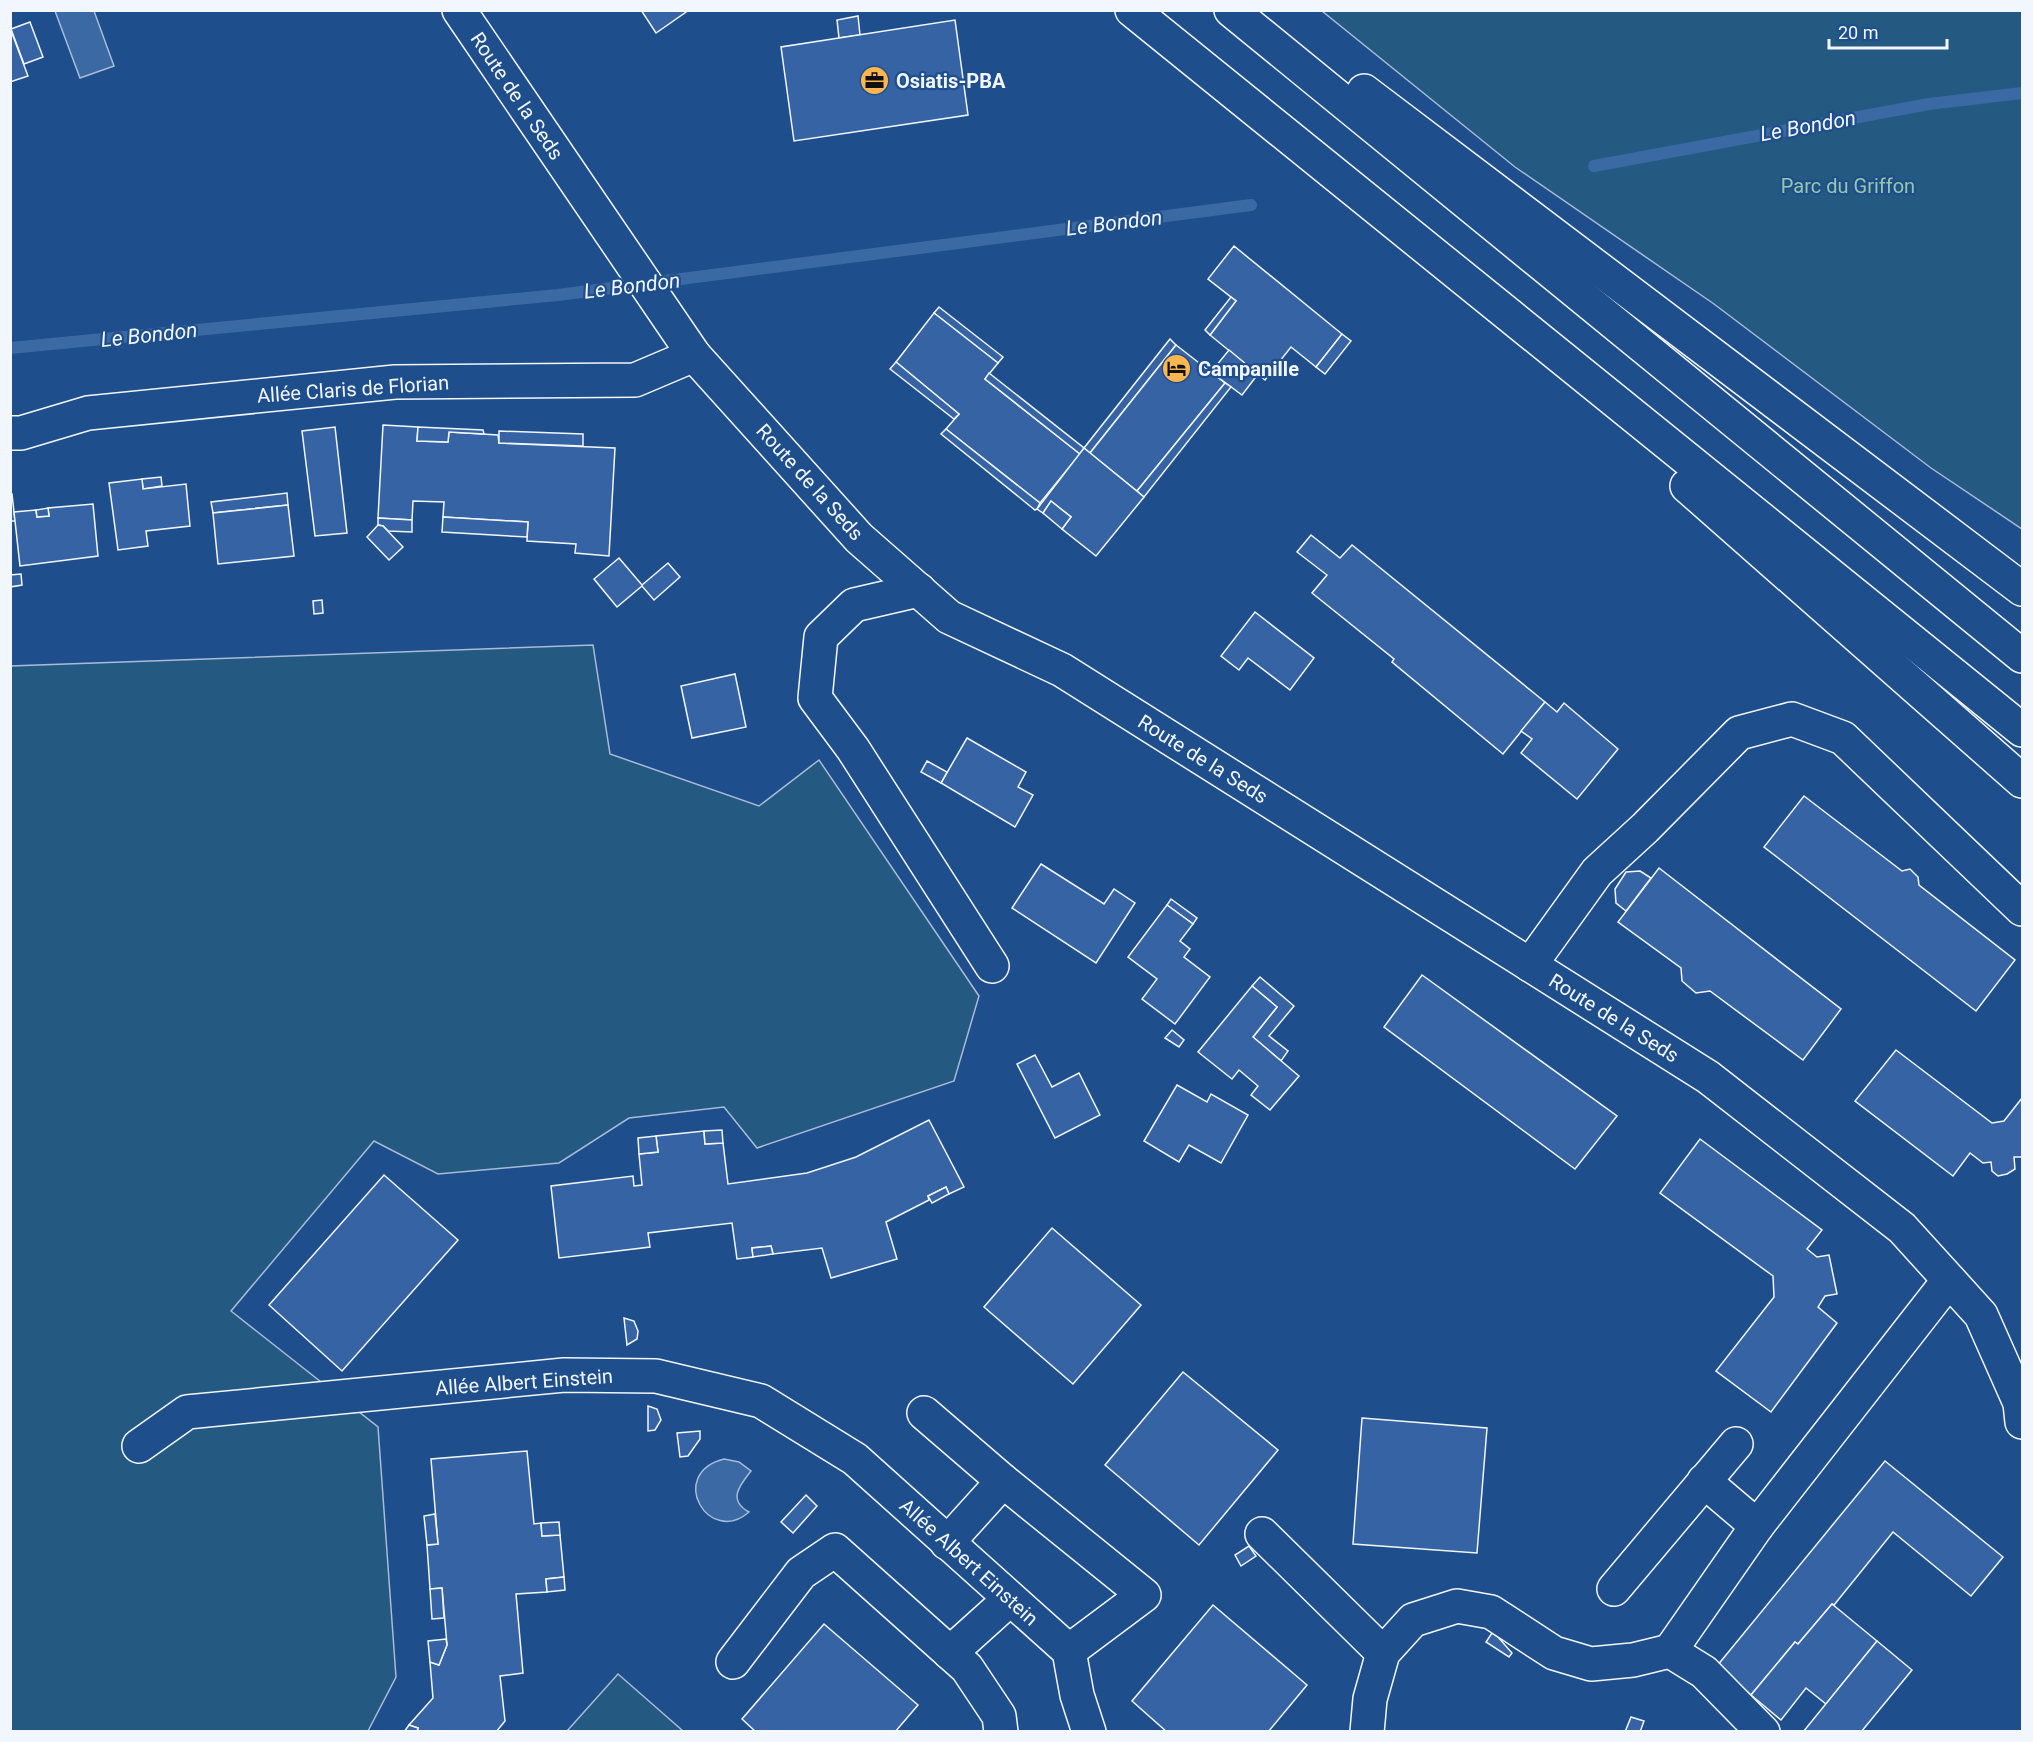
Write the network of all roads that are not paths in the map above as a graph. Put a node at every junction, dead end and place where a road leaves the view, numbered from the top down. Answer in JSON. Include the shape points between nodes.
{"nodes":[{"id":1,"x":459,"y":10,"type":"edge"},
{"id":2,"x":1132,"y":10,"type":"edge"},
{"id":3,"x":1231,"y":10,"type":"edge"},
{"id":4,"x":1257,"y":10,"type":"edge"},
{"id":5,"x":1318,"y":161,"type":"junction"},
{"id":6,"x":694,"y":355,"type":"junction"},
{"id":7,"x":10,"y":433,"type":"edge"},
{"id":8,"x":2022,"y":589,"type":"edge"},
{"id":9,"x":919,"y":590,"type":"junction"},
{"id":10,"x":2022,"y":656,"type":"edge"},
{"id":11,"x":2022,"y":730,"type":"edge"},
{"id":12,"x":2022,"y":782,"type":"edge"},
{"id":13,"x":2022,"y":909,"type":"edge"},
{"id":14,"x":1530,"y":965,"type":"junction"},
{"id":15,"x":992,"y":966,"type":"dead end"},
{"id":16,"x":1948,"y":1280,"type":"junction"},
{"id":17,"x":924,"y":1413,"type":"dead end"},
{"id":18,"x":2022,"y":1422,"type":"edge"},
{"id":19,"x":1736,"y":1444,"type":"dead end"},
{"id":20,"x":139,"y":1446,"type":"dead end"},
{"id":21,"x":1003,"y":1481,"type":"junction"},
{"id":22,"x":1704,"y":1481,"type":"junction"},
{"id":23,"x":1757,"y":1526,"type":"junction"},
{"id":24,"x":1262,"y":1534,"type":"dead end"},
{"id":25,"x":947,"y":1543,"type":"junction"},
{"id":26,"x":1614,"y":1589,"type":"dead end"},
{"id":27,"x":1010,"y":1599,"type":"junction"},
{"id":28,"x":1670,"y":1651,"type":"junction"},
{"id":29,"x":1069,"y":1652,"type":"junction"},
{"id":30,"x":950,"y":1653,"type":"junction"},
{"id":31,"x":1383,"y":1653,"type":"junction"},
{"id":32,"x":733,"y":1662,"type":"dead end"},
{"id":33,"x":1001,"y":1731,"type":"edge"},
{"id":34,"x":1089,"y":1731,"type":"edge"},
{"id":35,"x":1367,"y":1731,"type":"edge"},
{"id":36,"x":1764,"y":1731,"type":"edge"}],
"edges":[{"from":1,"to":6,"type":"main road","name":"Route de la Seds"},
{"from":2,"to":5,"type":"main road"},
{"from":3,"to":10,"type":"main road"},
{"from":4,"to":8,"type":"main road"},
{"from":5,"to":11,"type":"main road"},
{"from":5,"to":12,"type":"main road"},
{"from":6,"to":7,"type":"main road","name":"Allée Claris de Florian","via":[[635,380],[395,382],[88,413]]},
{"from":6,"to":9,"type":"main road","name":"Route de la Seds","via":[[860,538]]},
{"from":9,"to":14,"type":"main road","name":"Route de la Seds","via":[[949,617],[1062,670]]},
{"from":9,"to":15,"type":"main road","via":[[854,605],[821,637],[815,699],[854,749]]},
{"from":13,"to":14,"type":"main road","via":[[1843,738],[1792,719],[1738,733],[1597,872]]},
{"from":14,"to":16,"type":"main road","name":"Route de la Seds","via":[[1708,1077],[1902,1228]]},
{"from":16,"to":18,"type":"main road","name":"Route de la Seds","via":[[1981,1315],[2020,1403]]},
{"from":16,"to":23,"type":"main road"},
{"from":17,"to":21,"type":"main road"},
{"from":19,"to":22,"type":"main road"},
{"from":20,"to":25,"type":"main road","name":"Allée Albert Einstein","via":[[187,1412],[564,1375],[656,1376],[761,1401],[855,1459]]},
{"from":21,"to":25,"type":"main road"},
{"from":21,"to":29,"type":"main road","via":[[1144,1595]]},
{"from":22,"to":23,"type":"main road"},
{"from":22,"to":26,"type":"main road"},
{"from":23,"to":28,"type":"main road"},
{"from":24,"to":31,"type":"main road"},
{"from":25,"to":27,"type":"main road","name":"Allée Albert Einstein"},
{"from":27,"to":29,"type":"main road","name":"Allée Albert Einstein"},
{"from":27,"to":30,"type":"main road"},
{"from":28,"to":31,"type":"main road","via":[[1591,1664],[1554,1653],[1491,1612],[1457,1606],[1413,1620]]},
{"from":28,"to":36,"type":"main road","via":[[1704,1672]]},
{"from":29,"to":34,"type":"main road"},
{"from":30,"to":32,"type":"main road","via":[[835,1550],[801,1574]]},
{"from":30,"to":33,"type":"main road","via":[[967,1668],[999,1716]]},
{"from":31,"to":35,"type":"main road","via":[[1370,1699]]}]}
